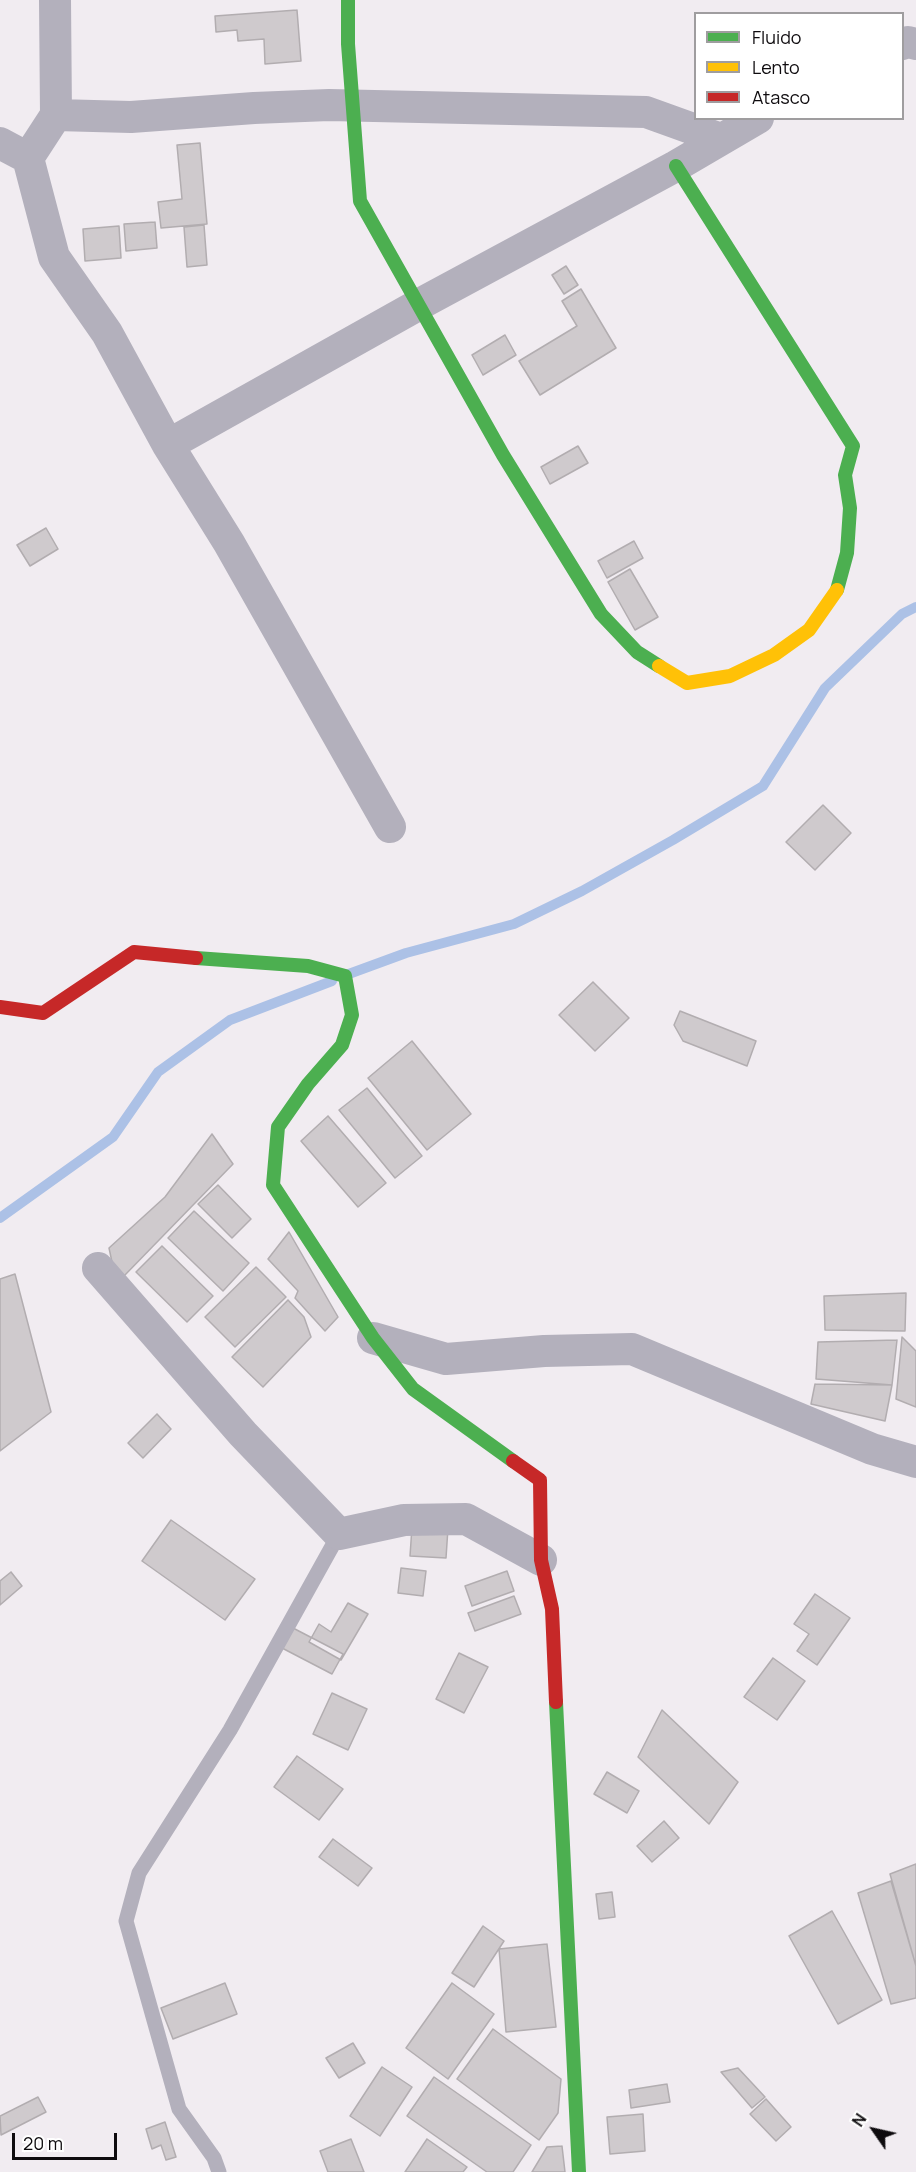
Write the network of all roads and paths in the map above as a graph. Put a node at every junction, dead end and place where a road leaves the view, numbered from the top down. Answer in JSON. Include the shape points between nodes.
{"nodes":[{"id":1,"x":55,"y":0,"type":"edge"},
{"id":2,"x":348,"y":0,"type":"edge"},
{"id":3,"x":353,"y":106,"type":"junction"},
{"id":4,"x":56,"y":116,"type":"junction"},
{"id":5,"x":754,"y":120,"type":"edge"},
{"id":6,"x":721,"y":139,"type":"junction"},
{"id":7,"x":0,"y":143,"type":"edge"},
{"id":8,"x":28,"y":158,"type":"junction"},
{"id":9,"x":676,"y":166,"type":"junction"},
{"id":10,"x":417,"y":305,"type":"junction"},
{"id":11,"x":168,"y":446,"type":"junction"},
{"id":12,"x":390,"y":827,"type":"dead end"},
{"id":13,"x":0,"y":1006,"type":"edge"},
{"id":14,"x":98,"y":1268,"type":"dead end"},
{"id":15,"x":373,"y":1338,"type":"junction"},
{"id":16,"x":916,"y":1462,"type":"edge"},
{"id":17,"x":339,"y":1534,"type":"junction"},
{"id":18,"x":541,"y":1560,"type":"junction"},
{"id":19,"x":219,"y":2172,"type":"edge"},
{"id":20,"x":579,"y":2172,"type":"edge"}],
"edges":[{"from":1,"to":4,"type":"street"},
{"from":2,"to":3,"type":"street"},
{"from":3,"to":4,"type":"street","via":[[131,117]]},
{"from":3,"to":6,"type":"street","via":[[646,112]]},
{"from":3,"to":10,"type":"street","via":[[360,201]]},
{"from":4,"to":8,"type":"street"},
{"from":5,"to":6,"type":"street"},
{"from":6,"to":9,"type":"street"},
{"from":7,"to":8,"type":"street"},
{"from":8,"to":11,"type":"street","via":[[54,257],[107,333]]},
{"from":9,"to":10,"type":"street"},
{"from":9,"to":10,"type":"street","via":[[853,446],[845,475],[850,508],[847,553],[836,594],[809,630],[774,655],[730,676],[687,684],[637,652],[601,614]]},
{"from":10,"to":11,"type":"street"},
{"from":11,"to":12,"type":"street","via":[[229,543]]},
{"from":13,"to":15,"type":"street","via":[[43,1013],[134,952],[308,966],[345,976],[352,1015],[342,1045],[278,1127],[273,1185]]},
{"from":14,"to":17,"type":"street","via":[[243,1434]]},
{"from":15,"to":16,"type":"street","via":[[446,1359],[632,1349],[872,1449]]},
{"from":15,"to":18,"type":"street","via":[[413,1389],[540,1480]]},
{"from":17,"to":18,"type":"street","via":[[404,1520],[466,1519]]},
{"from":17,"to":19,"type":"lane","via":[[230,1730],[139,1873],[126,1921],[179,2109],[214,2158]]},
{"from":18,"to":20,"type":"street","via":[[552,1610]]}]}
